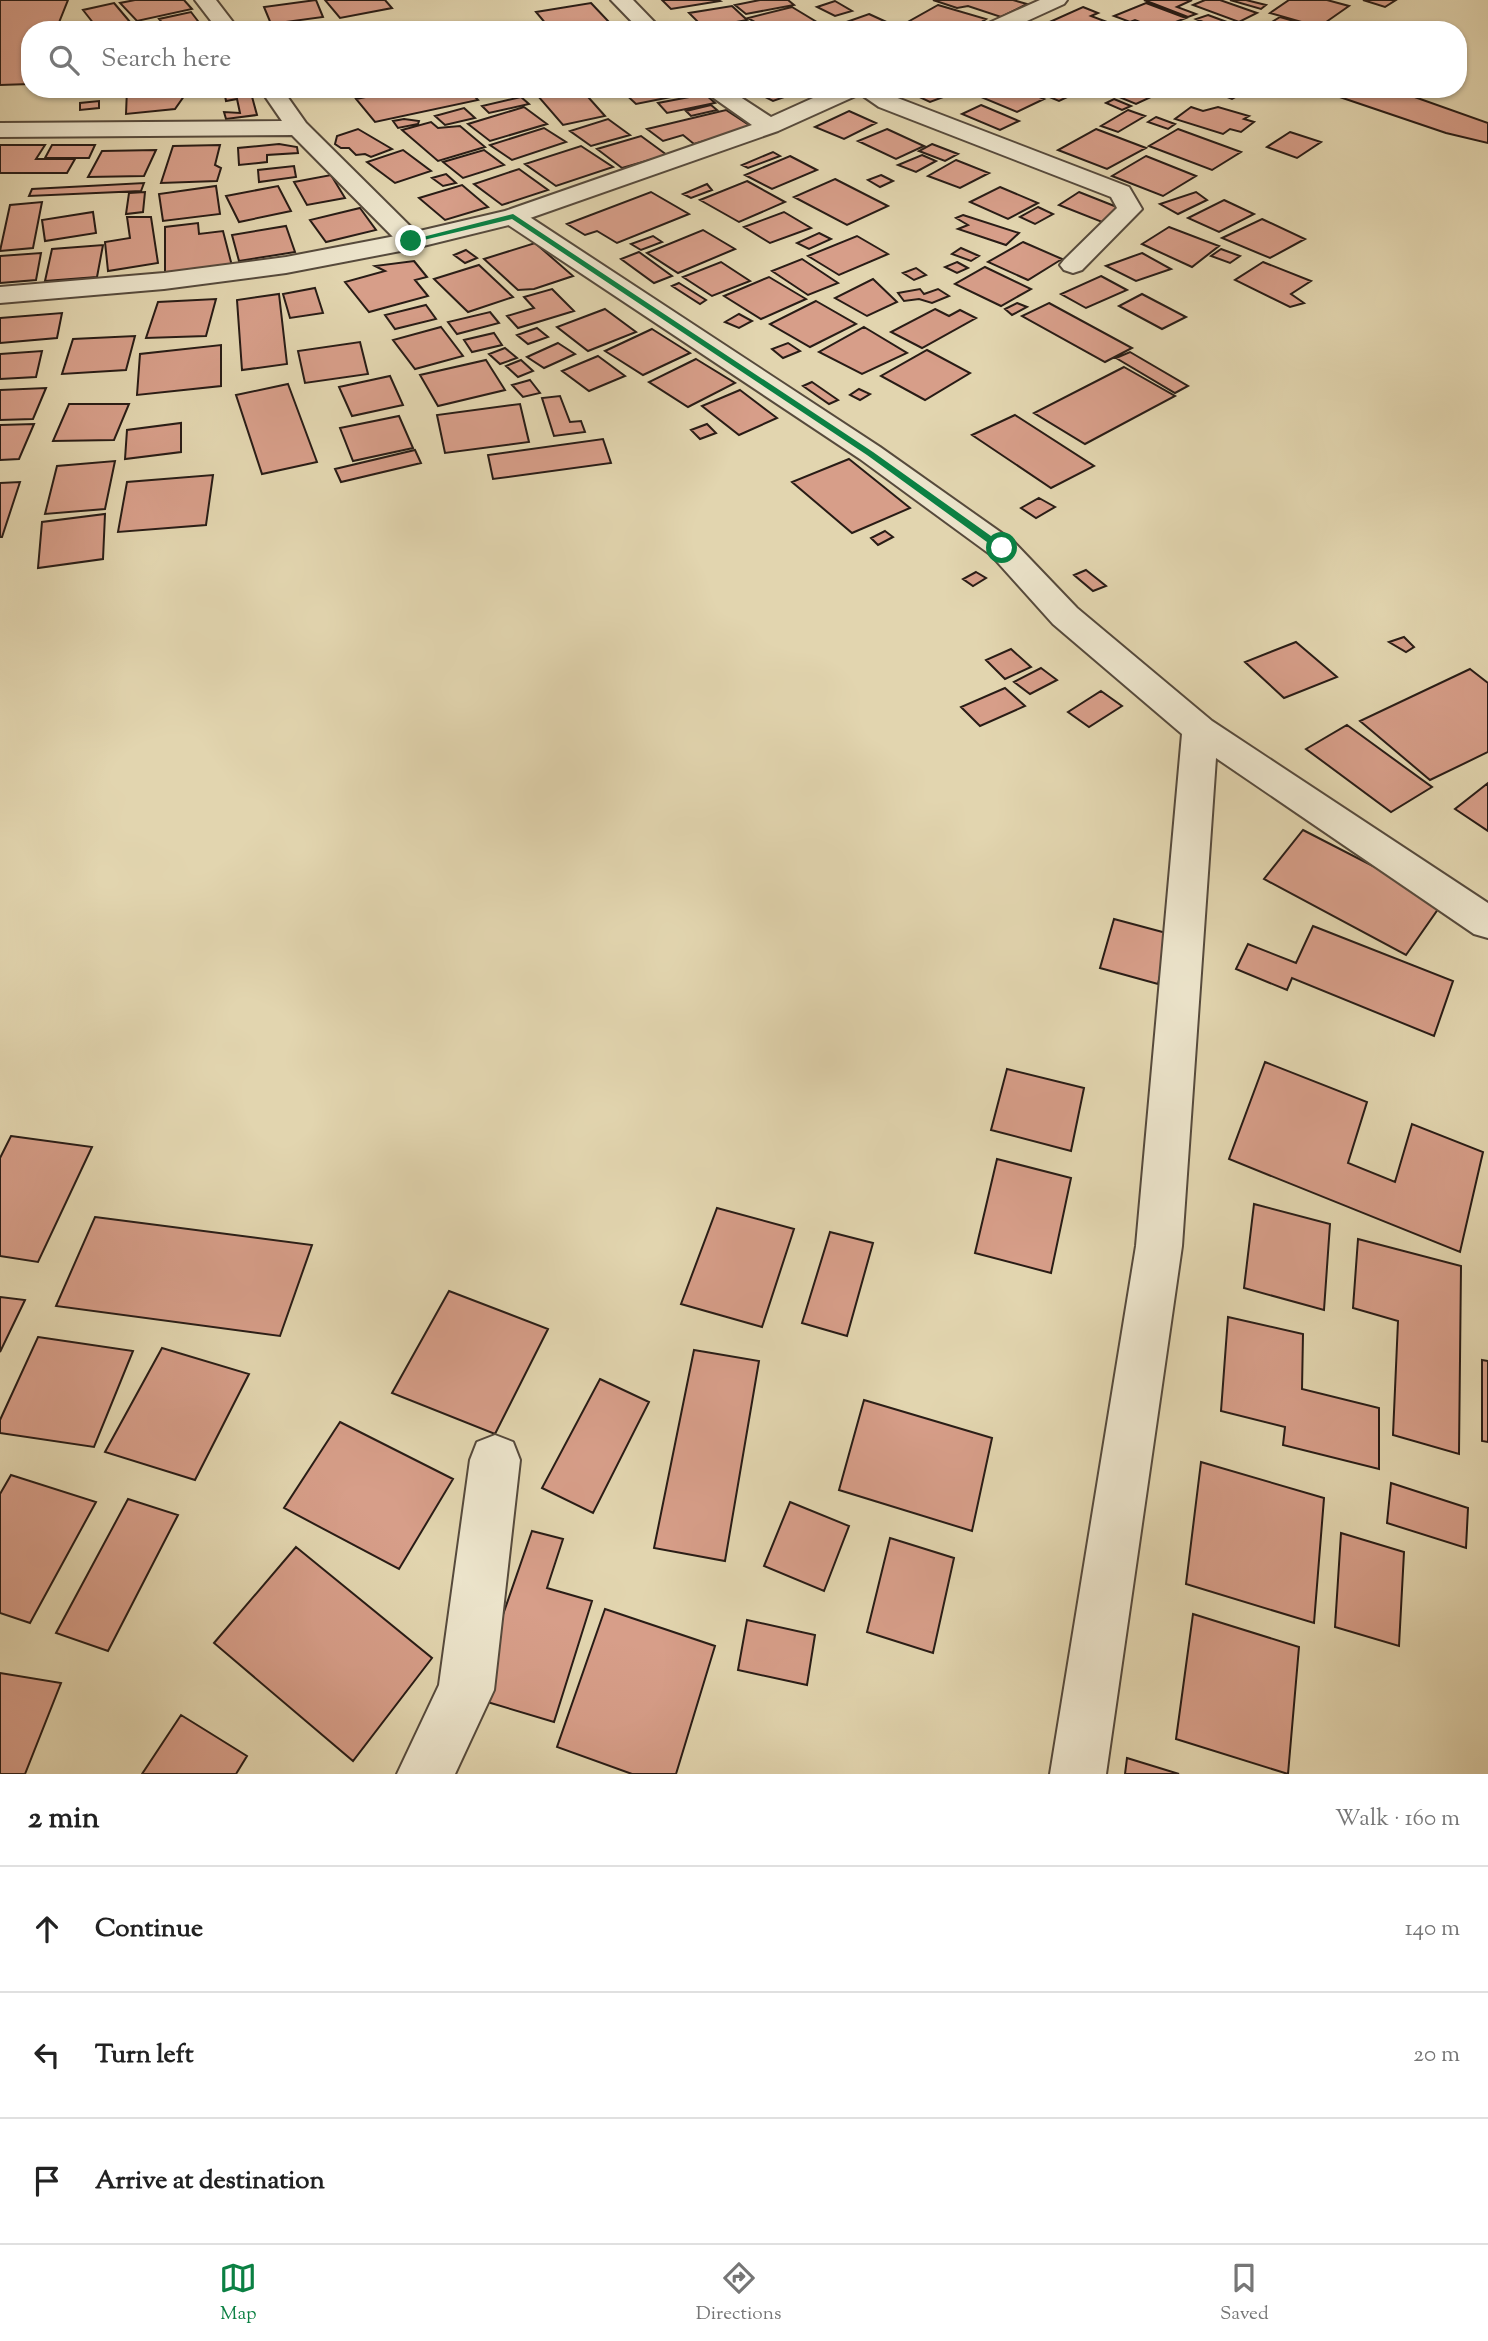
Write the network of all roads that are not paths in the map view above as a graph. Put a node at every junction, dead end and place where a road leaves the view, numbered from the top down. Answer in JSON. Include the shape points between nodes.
{"nodes":[{"id":1,"x":205,"y":0,"type":"edge"},
{"id":2,"x":621,"y":0,"type":"edge"},
{"id":3,"x":1057,"y":0,"type":"edge"},
{"id":4,"x":222,"y":21,"type":"edge"},
{"id":5,"x":643,"y":21,"type":"edge"},
{"id":6,"x":1009,"y":21,"type":"edge"},
{"id":7,"x":277,"y":98,"type":"edge"},
{"id":8,"x":726,"y":98,"type":"edge"},
{"id":9,"x":832,"y":98,"type":"edge"},
{"id":10,"x":880,"y":98,"type":"edge"},
{"id":11,"x":770,"y":126,"type":"junction"},
{"id":12,"x":298,"y":128,"type":"junction"},
{"id":13,"x":0,"y":130,"type":"edge"},
{"id":14,"x":513,"y":216,"type":"junction"},
{"id":15,"x":411,"y":241,"type":"junction"},
{"id":16,"x":1073,"y":265,"type":"dead end"},
{"id":17,"x":0,"y":295,"type":"edge"},
{"id":18,"x":1200,"y":730,"type":"junction"},
{"id":19,"x":1488,"y":923,"type":"edge"},
{"id":20,"x":495,"y":1460,"type":"dead end"},
{"id":21,"x":425,"y":1774,"type":"edge"},
{"id":22,"x":1078,"y":1774,"type":"edge"}],
"edges":[{"from":1,"to":4,"type":"street"},
{"from":2,"to":5,"type":"street"},
{"from":3,"to":6,"type":"street"},
{"from":7,"to":12,"type":"street"},
{"from":8,"to":11,"type":"street"},
{"from":9,"to":11,"type":"street"},
{"from":10,"to":16,"type":"street","via":[[1120,192],[1130,209]]},
{"from":11,"to":14,"type":"street"},
{"from":12,"to":13,"type":"street"},
{"from":12,"to":15,"type":"street"},
{"from":14,"to":15,"type":"street"},
{"from":14,"to":18,"type":"street","via":[[848,439],[1002,548],[1065,615]]},
{"from":15,"to":17,"type":"street","via":[[286,265]]},
{"from":18,"to":19,"type":"street"},
{"from":18,"to":22,"type":"street","via":[[1159,1246]]},
{"from":20,"to":21,"type":"street","via":[[466,1690]]}]}
